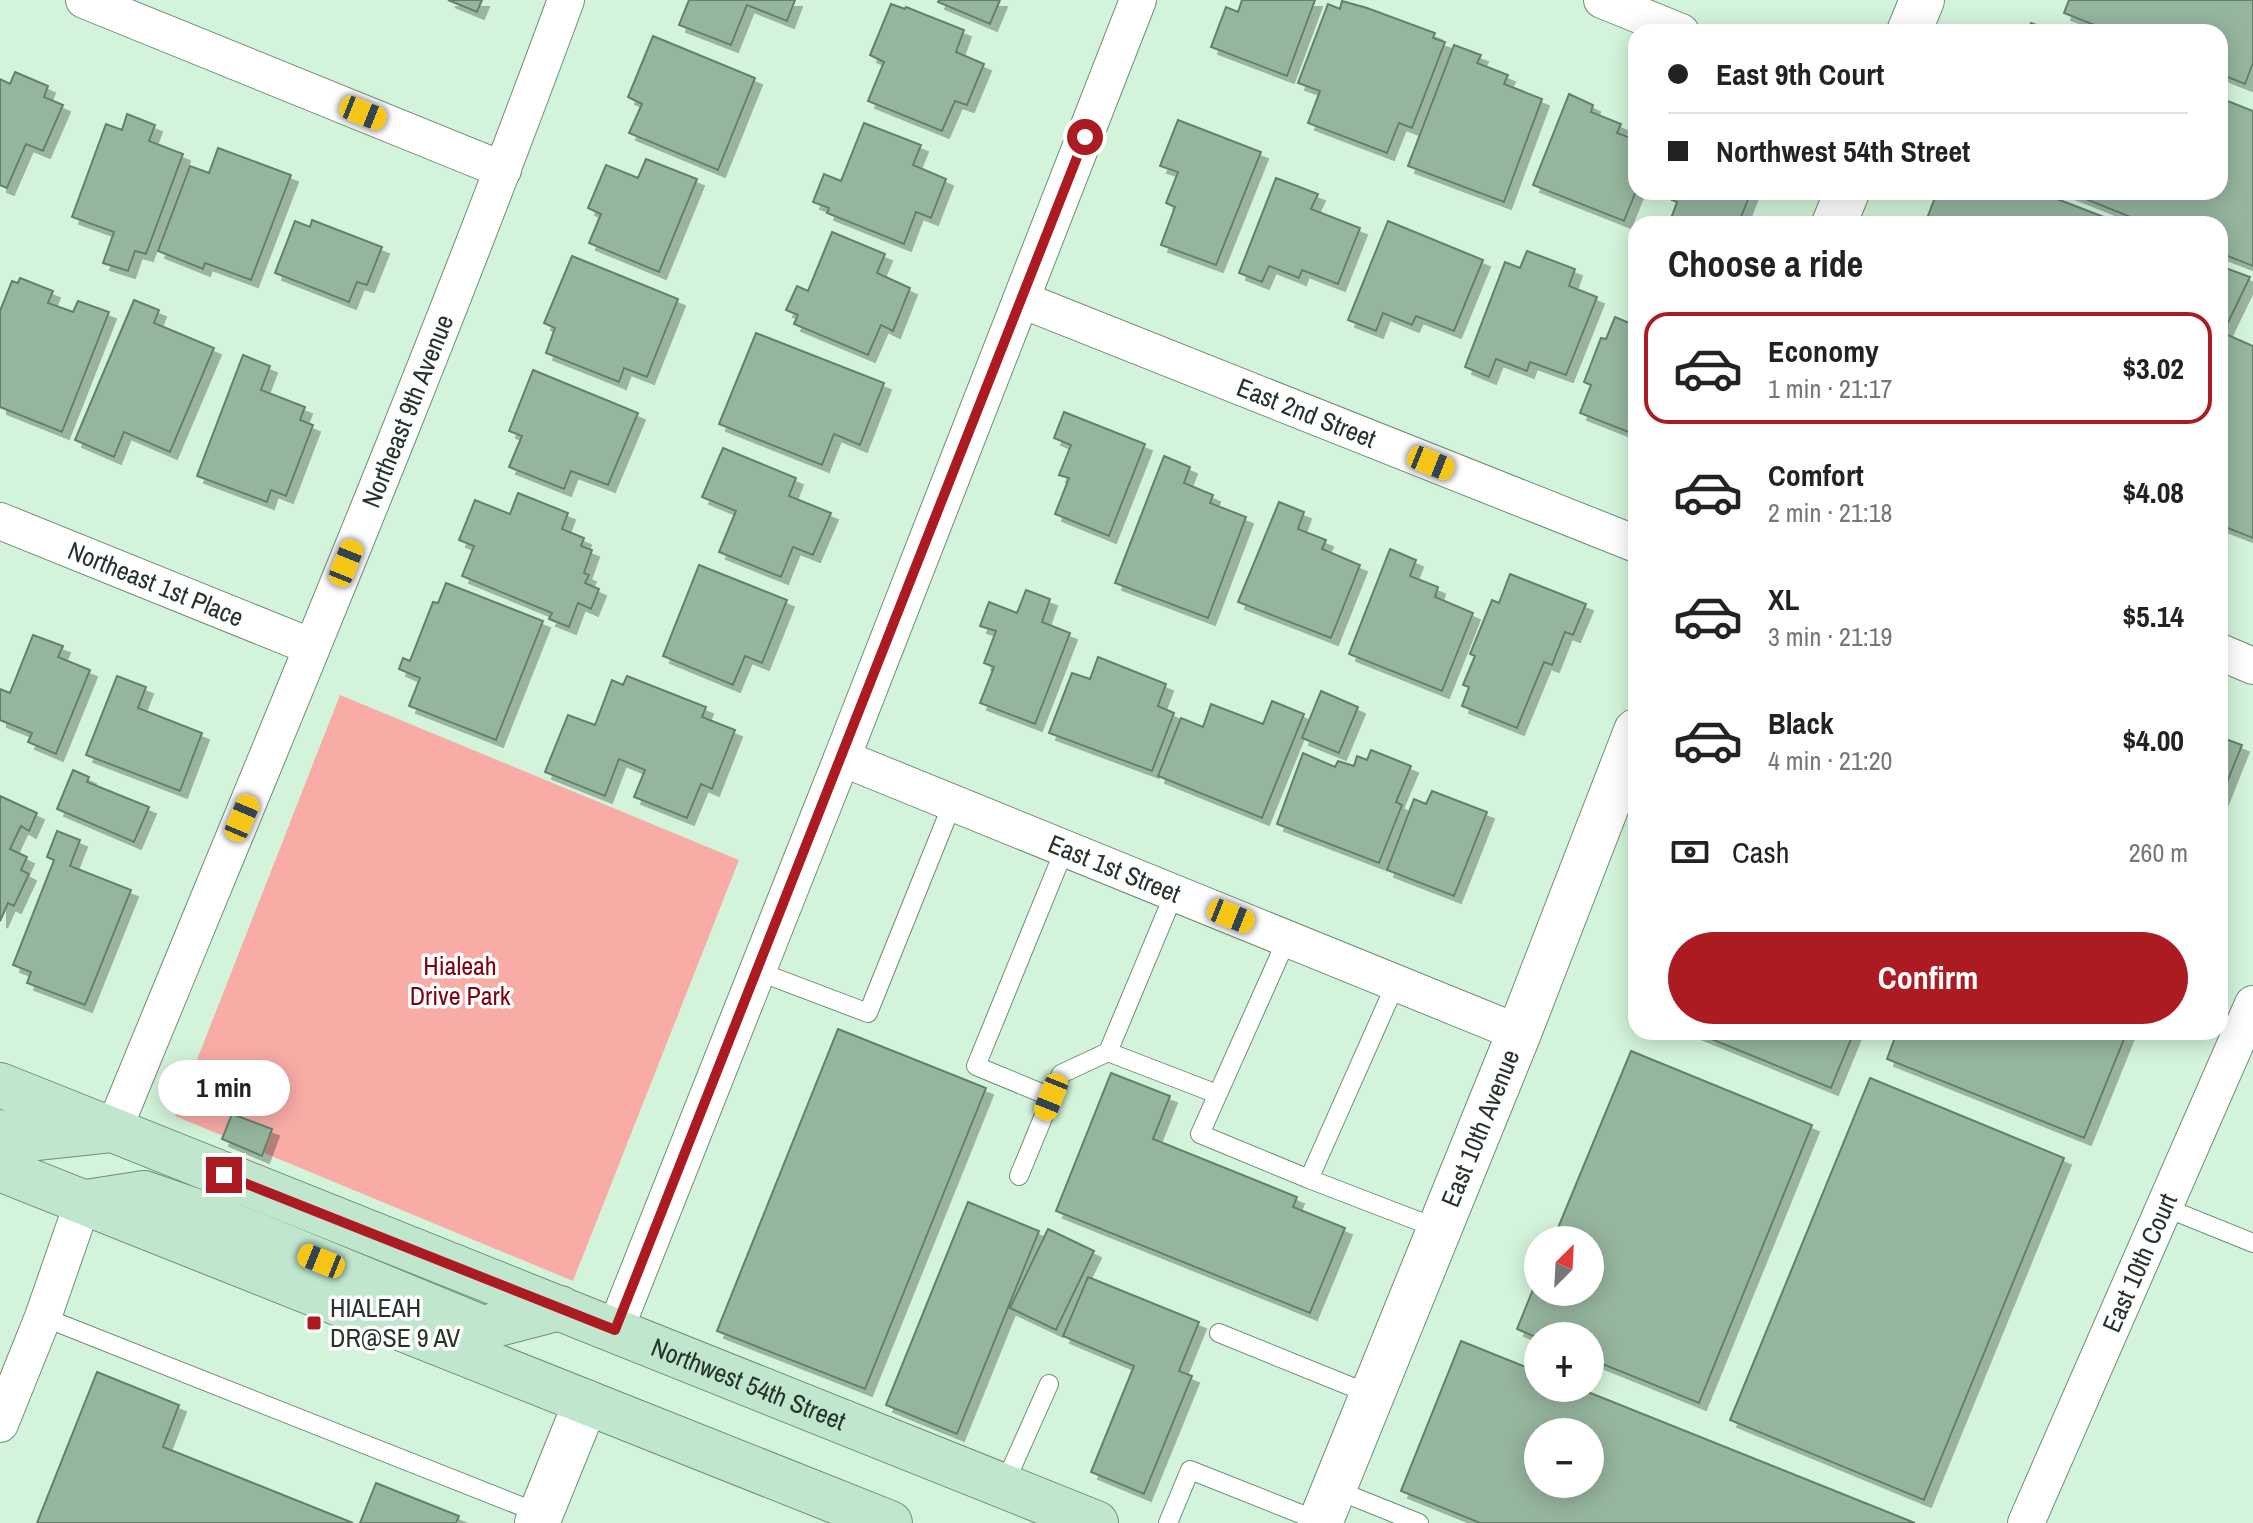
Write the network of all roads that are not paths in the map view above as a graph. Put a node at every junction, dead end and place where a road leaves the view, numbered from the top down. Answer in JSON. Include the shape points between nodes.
{"nodes":[{"id":1,"x":84,"y":0,"type":"edge"},
{"id":2,"x":566,"y":0,"type":"edge"},
{"id":3,"x":1138,"y":0,"type":"edge"},
{"id":4,"x":1602,"y":0,"type":"edge"},
{"id":5,"x":1922,"y":0,"type":"edge"},
{"id":6,"x":1661,"y":24,"type":"edge"},
{"id":7,"x":1912,"y":24,"type":"edge"},
{"id":8,"x":503,"y":170,"type":"junction"},
{"id":9,"x":1022,"y":300,"type":"junction"},
{"id":10,"x":0,"y":521,"type":"edge"},
{"id":11,"x":1628,"y":541,"type":"edge"},
{"id":12,"x":312,"y":647,"type":"junction"},
{"id":13,"x":2228,"y":655,"type":"edge"},
{"id":14,"x":2253,"y":666,"type":"edge"},
{"id":15,"x":1628,"y":752,"type":"edge"},
{"id":16,"x":842,"y":758,"type":"junction"},
{"id":17,"x":953,"y":802,"type":"junction"},
{"id":18,"x":1065,"y":848,"type":"junction"},
{"id":19,"x":1174,"y":894,"type":"junction"},
{"id":20,"x":1287,"y":939,"type":"junction"},
{"id":21,"x":757,"y":971,"type":"junction"},
{"id":22,"x":1396,"y":983,"type":"junction"},
{"id":23,"x":2253,"y":1004,"type":"edge"},
{"id":24,"x":1519,"y":1033,"type":"junction"},
{"id":25,"x":1108,"y":1052,"type":"junction"},
{"id":26,"x":0,"y":1085,"type":"edge"},
{"id":27,"x":1217,"y":1094,"type":"junction"},
{"id":28,"x":1051,"y":1097,"type":"junction"},
{"id":29,"x":113,"y":1131,"type":"junction"},
{"id":30,"x":0,"y":1132,"type":"edge"},
{"id":31,"x":0,"y":1169,"type":"edge"},
{"id":32,"x":1019,"y":1176,"type":"dead end"},
{"id":33,"x":1309,"y":1179,"type":"junction"},
{"id":34,"x":83,"y":1202,"type":"junction"},
{"id":35,"x":2164,"y":1207,"type":"junction"},
{"id":36,"x":1439,"y":1229,"type":"junction"},
{"id":37,"x":2253,"y":1243,"type":"edge"},
{"id":38,"x":560,"y":1308,"type":"junction"},
{"id":39,"x":43,"y":1317,"type":"junction"},
{"id":40,"x":615,"y":1330,"type":"junction"},
{"id":41,"x":1219,"y":1333,"type":"dead end"},
{"id":42,"x":1049,"y":1384,"type":"dead end"},
{"id":43,"x":1372,"y":1395,"type":"junction"},
{"id":44,"x":586,"y":1402,"type":"junction"},
{"id":45,"x":0,"y":1424,"type":"edge"},
{"id":46,"x":1004,"y":1485,"type":"junction"},
{"id":47,"x":1325,"y":1511,"type":"edge"},
{"id":48,"x":539,"y":1518,"type":"edge"},
{"id":49,"x":890,"y":1523,"type":"edge"},
{"id":50,"x":1096,"y":1523,"type":"edge"},
{"id":51,"x":1168,"y":1523,"type":"edge"},
{"id":52,"x":1419,"y":1523,"type":"edge"},
{"id":53,"x":2026,"y":1523,"type":"edge"}],
"edges":[{"from":1,"to":8,"type":"street"},
{"from":2,"to":8,"type":"street","name":"Northeast 9th Avenue"},
{"from":3,"to":9,"type":"street"},
{"from":4,"to":6,"type":"street"},
{"from":5,"to":7,"type":"street"},
{"from":8,"to":12,"type":"street","name":"Northeast 9th Avenue"},
{"from":9,"to":11,"type":"street","name":"East 2nd Street"},
{"from":9,"to":16,"type":"street"},
{"from":10,"to":12,"type":"street","name":"Northeast 1st Place"},
{"from":12,"to":29,"type":"street","name":"Northeast 9th Avenue"},
{"from":13,"to":14,"type":"street"},
{"from":15,"to":24,"type":"street","name":"East 10th Avenue"},
{"from":16,"to":17,"type":"street","name":"East 1st Street"},
{"from":16,"to":21,"type":"street"},
{"from":17,"to":18,"type":"street","name":"East 1st Street"},
{"from":17,"to":21,"type":"lane","via":[[868,1013]]},
{"from":18,"to":19,"type":"street","name":"East 1st Street"},
{"from":18,"to":28,"type":"lane","via":[[976,1066]]},
{"from":19,"to":20,"type":"street","name":"East 1st Street"},
{"from":19,"to":25,"type":"lane"},
{"from":20,"to":22,"type":"street","name":"East 1st Street"},
{"from":20,"to":27,"type":"lane"},
{"from":21,"to":40,"type":"street"},
{"from":22,"to":24,"type":"street","name":"East 1st Street"},
{"from":22,"to":33,"type":"lane"},
{"from":23,"to":35,"type":"street","name":"East 10th Court"},
{"from":24,"to":36,"type":"street","name":"East 10th Avenue"},
{"from":25,"to":27,"type":"lane"},
{"from":25,"to":28,"type":"lane","via":[[1061,1074]]},
{"from":26,"to":29,"type":"main road","name":"Northwest 54th Street"},
{"from":27,"to":33,"type":"lane","via":[[1200,1134]]},
{"from":28,"to":32,"type":"lane"},
{"from":29,"to":30,"type":"main road","via":[[20,1140]]},
{"from":29,"to":38,"type":"main road","name":"Northwest 54th Street"},
{"from":31,"to":34,"type":"main road"},
{"from":33,"to":36,"type":"lane"},
{"from":34,"to":38,"type":"main road","via":[[144,1193],[483,1328]]},
{"from":34,"to":39,"type":"street"},
{"from":34,"to":44,"type":"main road"},
{"from":35,"to":37,"type":"lane"},
{"from":35,"to":53,"type":"street","name":"East 10th Court"},
{"from":36,"to":43,"type":"street","name":"East 10th Avenue"},
{"from":38,"to":40,"type":"main road","name":"Northwest 54th Street"},
{"from":39,"to":45,"type":"street"},
{"from":39,"to":48,"type":"lane"},
{"from":40,"to":46,"type":"main road","name":"Northwest 54th Street"},
{"from":41,"to":43,"type":"lane"},
{"from":42,"to":46,"type":"lane"},
{"from":43,"to":47,"type":"street","name":"East 10th Avenue"},
{"from":44,"to":48,"type":"street"},
{"from":44,"to":49,"type":"main road"},
{"from":46,"to":50,"type":"main road","name":"Northwest 54th Street"},
{"from":47,"to":51,"type":"lane","via":[[1190,1470]]},
{"from":47,"to":52,"type":"lane"}]}
